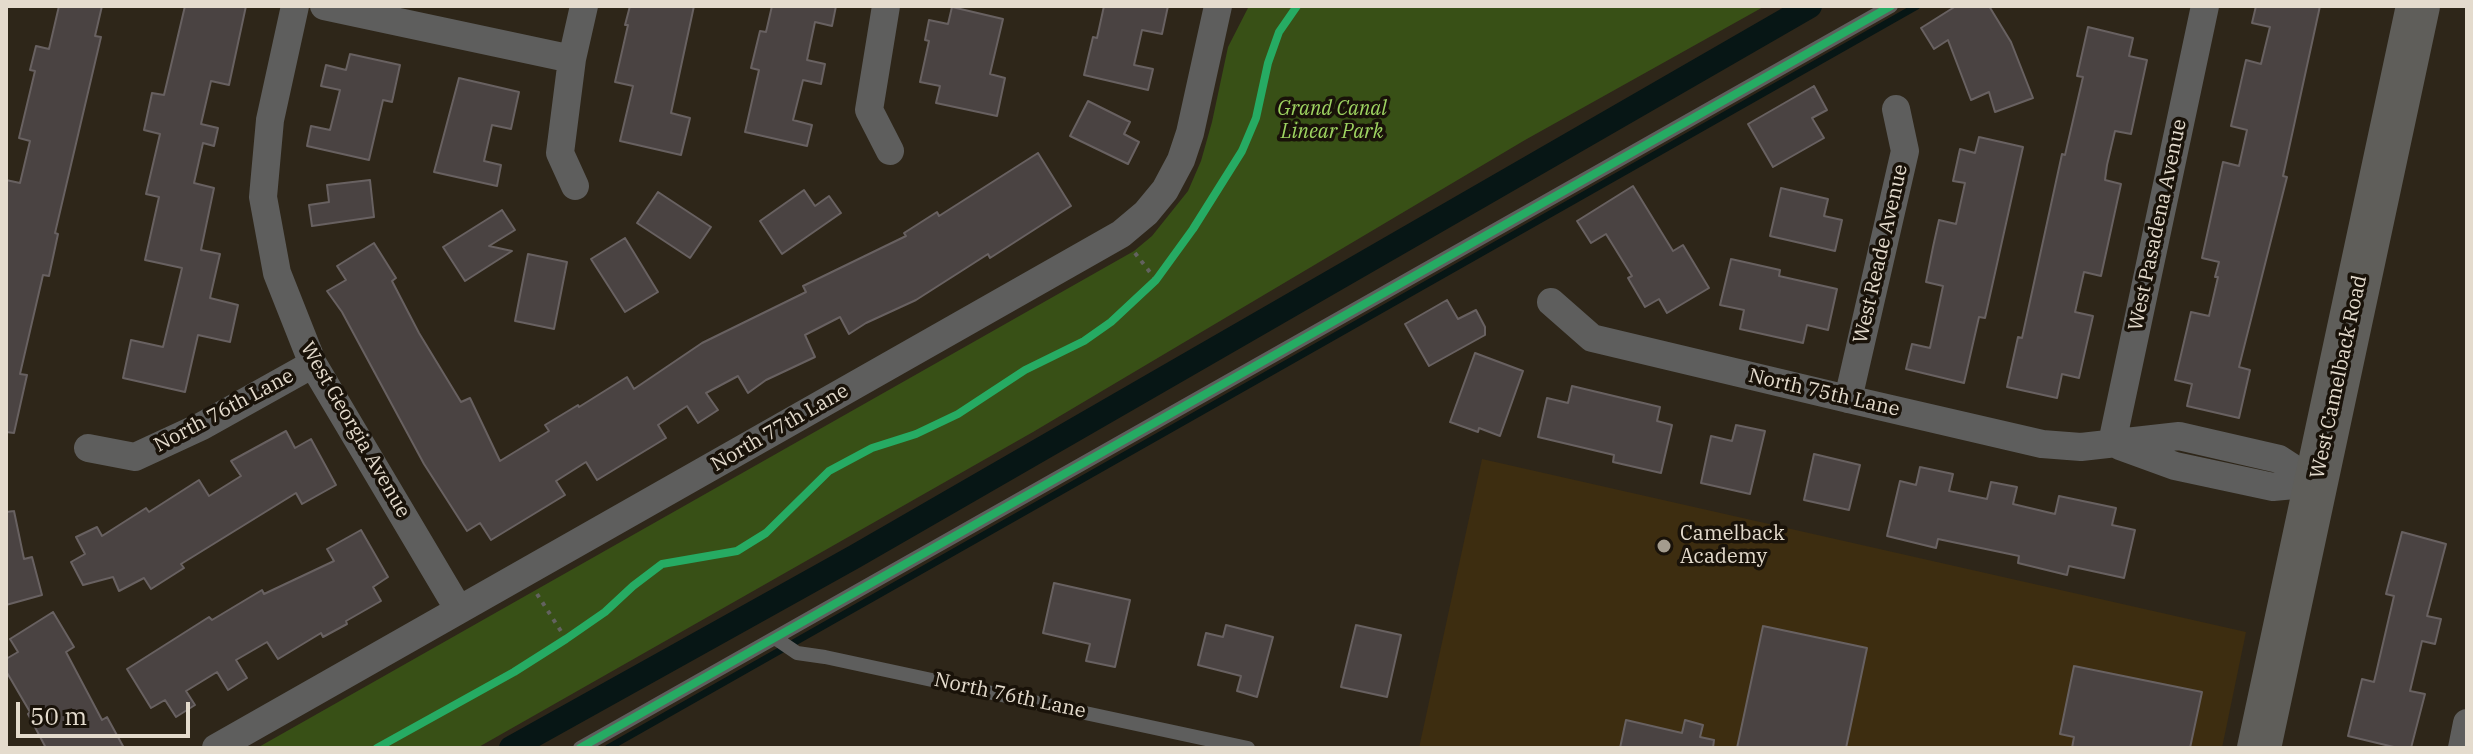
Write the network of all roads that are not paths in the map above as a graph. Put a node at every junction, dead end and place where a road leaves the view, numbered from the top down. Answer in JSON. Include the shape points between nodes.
{"nodes":[{"id":1,"x":295,"y":6,"type":"edge"},
{"id":2,"x":324,"y":6,"type":"edge"},
{"id":3,"x":584,"y":6,"type":"edge"},
{"id":4,"x":886,"y":6,"type":"edge"},
{"id":5,"x":1218,"y":6,"type":"edge"},
{"id":6,"x":1891,"y":6,"type":"edge"},
{"id":7,"x":2205,"y":6,"type":"edge"},
{"id":8,"x":2418,"y":6,"type":"edge"},
{"id":9,"x":572,"y":59,"type":"junction"},
{"id":10,"x":1896,"y":109,"type":"dead end"},
{"id":11,"x":890,"y":151,"type":"dead end"},
{"id":12,"x":575,"y":186,"type":"dead end"},
{"id":13,"x":1551,"y":302,"type":"dead end"},
{"id":14,"x":313,"y":364,"type":"junction"},
{"id":15,"x":1848,"y":399,"type":"junction"},
{"id":16,"x":2112,"y":443,"type":"junction"},
{"id":17,"x":88,"y":448,"type":"dead end"},
{"id":18,"x":2316,"y":483,"type":"junction"},
{"id":19,"x":459,"y":610,"type":"junction"},
{"id":20,"x":779,"y":641,"type":"junction"},
{"id":21,"x":2467,"y":723,"type":"edge"},
{"id":22,"x":216,"y":748,"type":"edge"},
{"id":23,"x":580,"y":748,"type":"edge"},
{"id":24,"x":1248,"y":748,"type":"edge"},
{"id":25,"x":2259,"y":748,"type":"edge"},
{"id":26,"x":2462,"y":748,"type":"edge"}],
"edges":[{"from":1,"to":14,"type":"street","name":"West Georgia Avenue","via":[[270,120],[263,197],[277,273]]},
{"from":2,"to":9,"type":"street"},
{"from":3,"to":9,"type":"street"},
{"from":4,"to":11,"type":"street","via":[[869,110]]},
{"from":5,"to":19,"type":"street","name":"North 77th Lane","via":[[1181,160],[1165,190],[1121,234]]},
{"from":6,"to":20,"type":"lane"},
{"from":7,"to":16,"type":"street","name":"West Pasadena Avenue"},
{"from":8,"to":18,"type":"main road","name":"West Camelback Road"},
{"from":9,"to":12,"type":"street","via":[[560,153]]},
{"from":10,"to":15,"type":"street","name":"West Reade Avenue","via":[[1905,151]]},
{"from":13,"to":15,"type":"street","name":"North 75th Lane","via":[[1592,338]]},
{"from":14,"to":17,"type":"street","name":"North 76th Lane","via":[[135,457]]},
{"from":14,"to":19,"type":"street","name":"West Georgia Avenue"},
{"from":15,"to":16,"type":"street","name":"North 75th Lane","via":[[2042,444]]},
{"from":16,"to":18,"type":"street","name":"North 75th Lane","via":[[2175,466],[2273,487]]},
{"from":18,"to":25,"type":"main road","name":"West Camelback Road"},
{"from":19,"to":22,"type":"street","name":"North 77th Lane"},
{"from":20,"to":23,"type":"lane"},
{"from":20,"to":24,"type":"lane","name":"North 76th Lane","via":[[797,653]]},
{"from":21,"to":26,"type":"street"}]}
